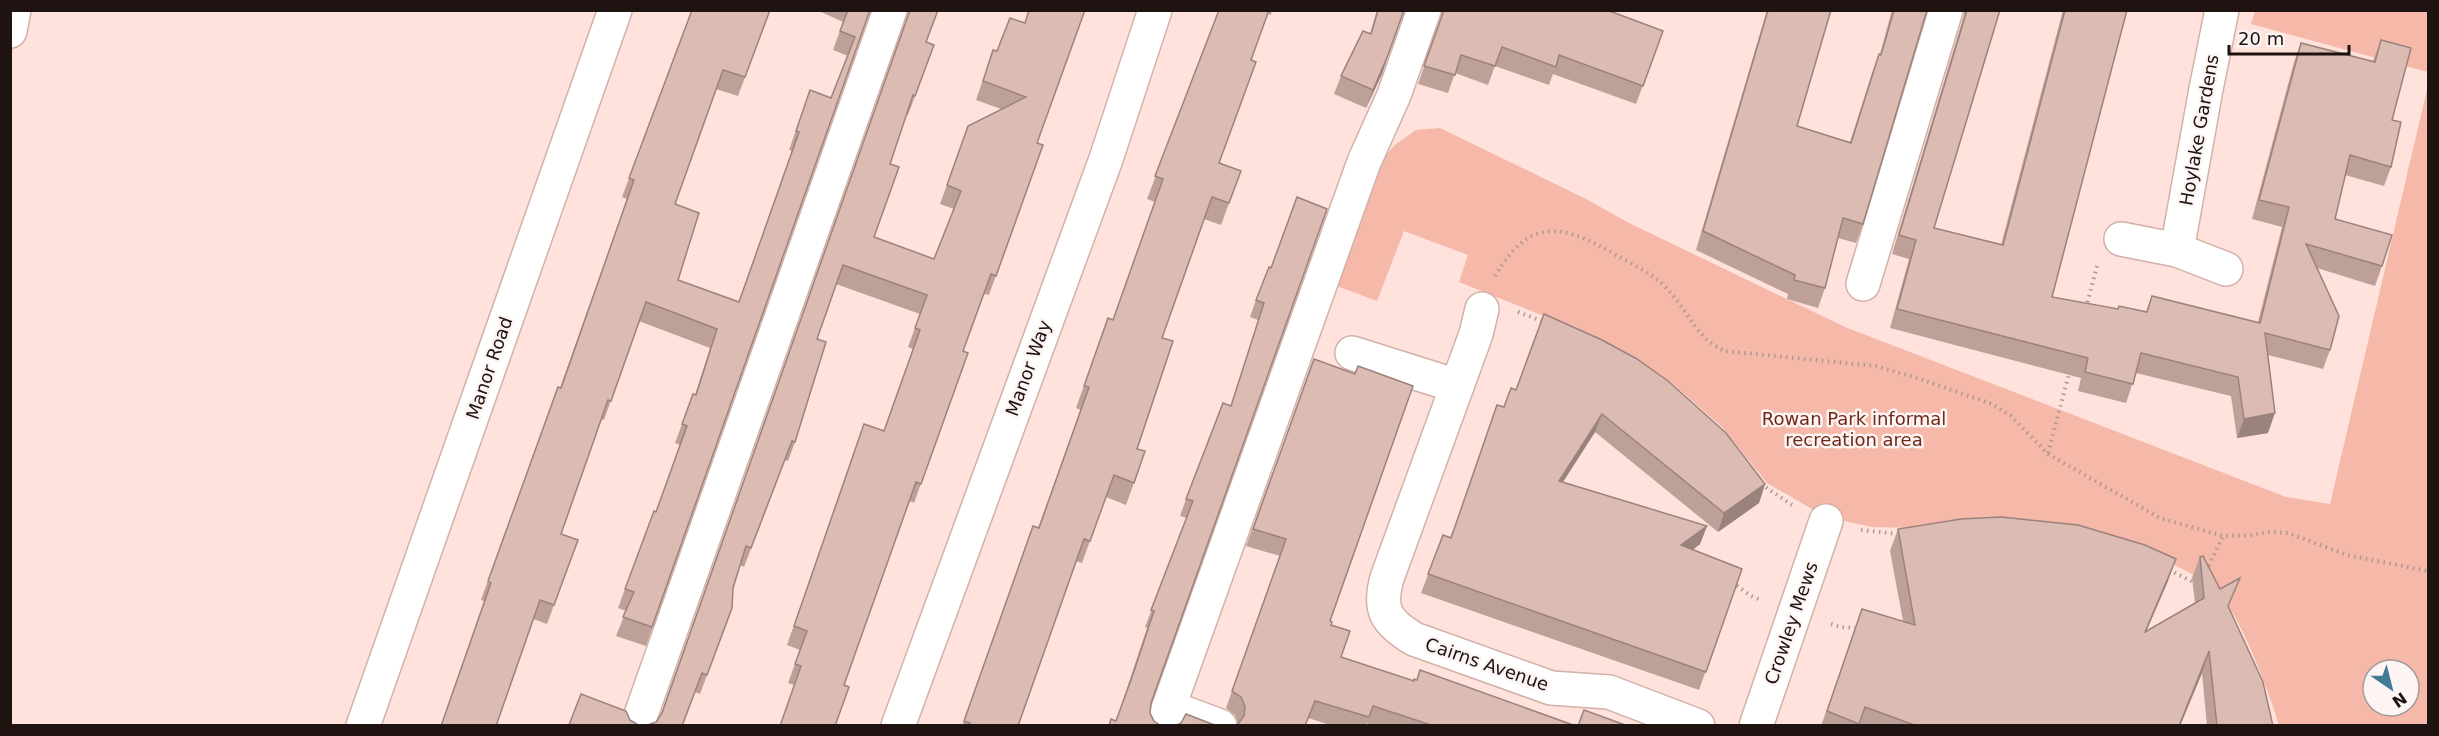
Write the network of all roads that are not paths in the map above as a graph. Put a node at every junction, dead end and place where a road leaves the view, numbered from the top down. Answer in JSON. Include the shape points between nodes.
{"nodes":[{"id":1,"x":14,"y":10,"type":"edge"},
{"id":2,"x":615,"y":10,"type":"edge"},
{"id":3,"x":890,"y":10,"type":"edge"},
{"id":4,"x":1155,"y":10,"type":"edge"},
{"id":5,"x":1424,"y":10,"type":"edge"},
{"id":6,"x":1946,"y":10,"type":"edge"},
{"id":7,"x":2222,"y":10,"type":"edge"},
{"id":8,"x":10,"y":31,"type":"edge"},
{"id":9,"x":2110,"y":250,"type":"road end"},
{"id":10,"x":2177,"y":250,"type":"junction"},
{"id":11,"x":2226,"y":269,"type":"dead end"},
{"id":12,"x":1863,"y":284,"type":"dead end"},
{"id":13,"x":1482,"y":309,"type":"road end"},
{"id":14,"x":1352,"y":353,"type":"dead end"},
{"id":15,"x":1457,"y":386,"type":"junction"},
{"id":16,"x":1826,"y":521,"type":"road end"},
{"id":17,"x":1165,"y":716,"type":"edge"},
{"id":18,"x":363,"y":726,"type":"edge"},
{"id":19,"x":637,"y":726,"type":"edge"},
{"id":20,"x":898,"y":726,"type":"edge"},
{"id":21,"x":1220,"y":726,"type":"edge"},
{"id":22,"x":1698,"y":726,"type":"edge"},
{"id":23,"x":1756,"y":726,"type":"edge"}],
"edges":[{"from":1,"to":8,"type":"street"},
{"from":2,"to":18,"type":"street","name":"Manor Road"},
{"from":3,"to":19,"type":"street"},
{"from":4,"to":20,"type":"street","name":"Manor Way","via":[[1106,159]]},
{"from":5,"to":17,"type":"street","via":[[1394,95],[1364,162]]},
{"from":6,"to":12,"type":"street"},
{"from":7,"to":10,"type":"street","name":"Hoylake Gardens"},
{"from":9,"to":10,"type":"street"},
{"from":10,"to":11,"type":"street"},
{"from":13,"to":15,"type":"street","name":"Cairns Avenue"},
{"from":14,"to":15,"type":"street"},
{"from":15,"to":22,"type":"street","name":"Cairns Avenue","via":[[1383,592],[1384,612],[1396,628],[1414,639],[1551,688],[1608,692]]},
{"from":16,"to":23,"type":"street","name":"Crowley Mews"},
{"from":17,"to":21,"type":"street"}]}
